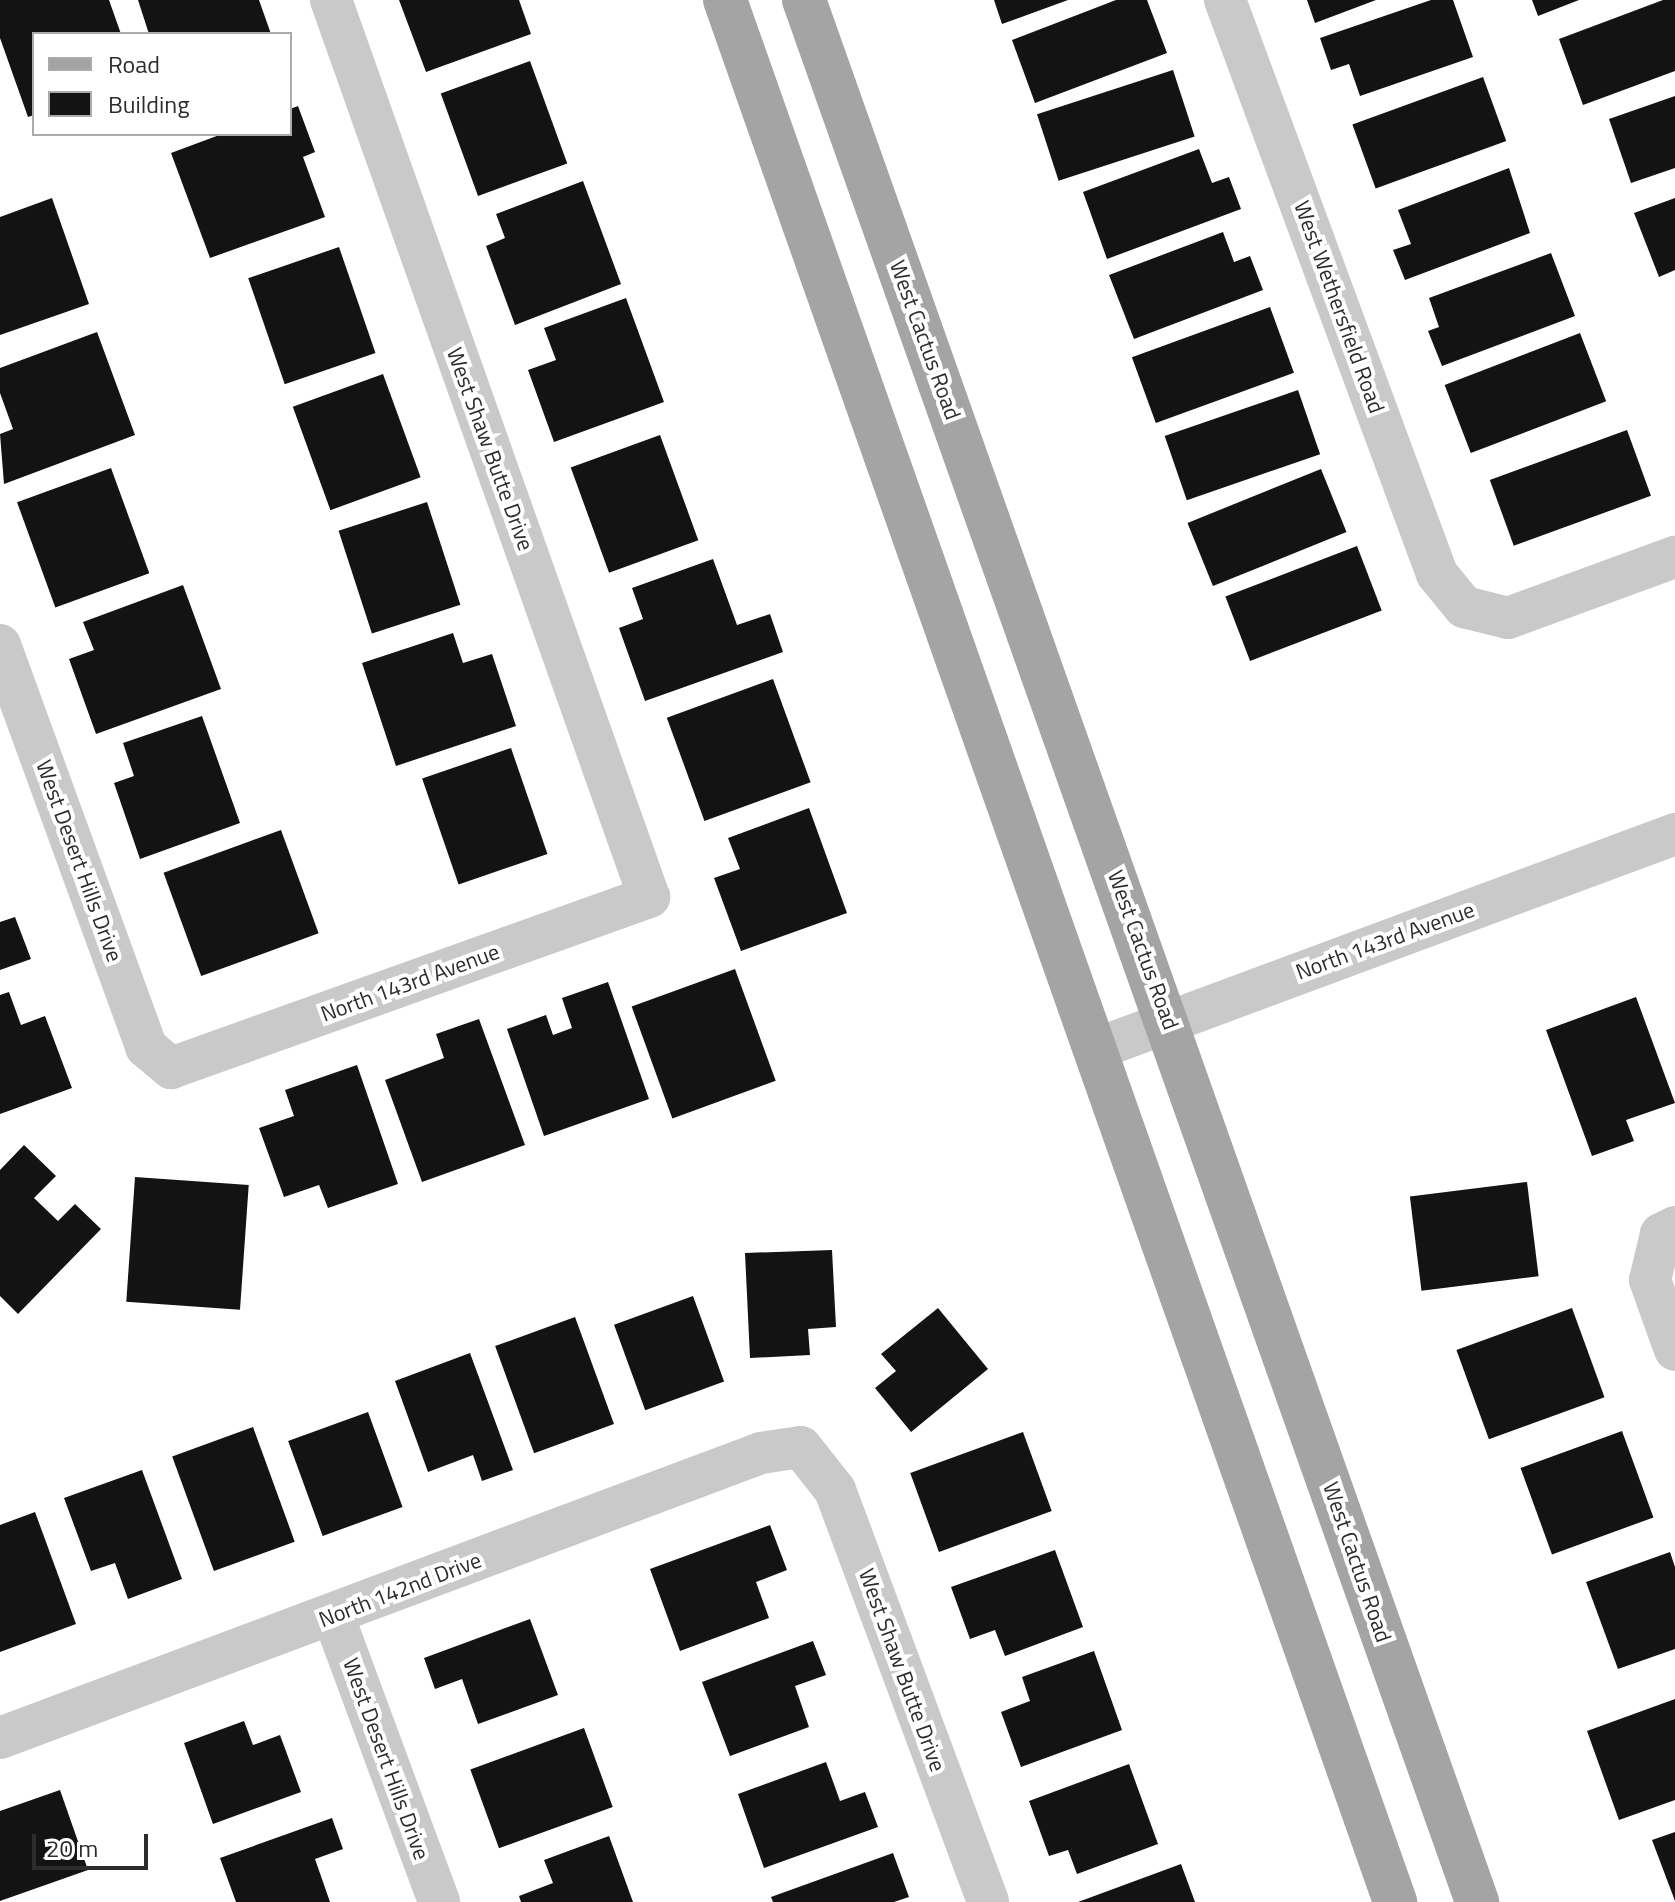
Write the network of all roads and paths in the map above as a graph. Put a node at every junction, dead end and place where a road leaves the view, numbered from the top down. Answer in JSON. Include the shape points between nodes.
{"nodes":[{"id":1,"x":331,"y":0,"type":"edge"},
{"id":2,"x":725,"y":0,"type":"edge"},
{"id":3,"x":804,"y":0,"type":"edge"},
{"id":4,"x":1225,"y":0,"type":"edge"},
{"id":5,"x":1675,"y":557,"type":"edge"},
{"id":6,"x":0,"y":645,"type":"edge"},
{"id":7,"x":1675,"y":834,"type":"edge"},
{"id":8,"x":649,"y":897,"type":"joint"},
{"id":9,"x":1168,"y":1022,"type":"junction"},
{"id":10,"x":1096,"y":1049,"type":"junction"},
{"id":11,"x":171,"y":1068,"type":"joint"},
{"id":12,"x":1668,"y":1231,"type":"edge"},
{"id":13,"x":1675,"y":1350,"type":"edge"},
{"id":14,"x":801,"y":1447,"type":"joint"},
{"id":15,"x":333,"y":1615,"type":"junction"},
{"id":16,"x":0,"y":1738,"type":"edge"},
{"id":17,"x":439,"y":1902,"type":"edge"},
{"id":18,"x":988,"y":1902,"type":"edge"},
{"id":19,"x":1395,"y":1902,"type":"edge"},
{"id":20,"x":1477,"y":1902,"type":"edge"}],
"edges":[{"from":1,"to":8,"type":"street","name":"West Shaw Butte Drive"},
{"from":2,"to":10,"type":"main road"},
{"from":3,"to":9,"type":"main road","name":"West Cactus Road"},
{"from":4,"to":5,"type":"street","name":"West Wethersfield Road","via":[[1437,574],[1464,607],[1508,618]]},
{"from":6,"to":11,"type":"street","name":"West Desert Hills Drive","via":[[146,1047]]},
{"from":7,"to":9,"type":"street","name":"North 143rd Avenue"},
{"from":8,"to":11,"type":"street","name":"North 143rd Avenue"},
{"from":9,"to":10,"type":"street","name":"North 143rd Avenue"},
{"from":9,"to":20,"type":"main road","name":"West Cactus Road"},
{"from":10,"to":19,"type":"main road"},
{"from":12,"to":13,"type":"street","via":[[1650,1280]]},
{"from":14,"to":15,"type":"street","name":"North 142nd Drive","via":[[761,1453]]},
{"from":14,"to":18,"type":"street","name":"West Shaw Butte Drive","via":[[835,1490]]},
{"from":15,"to":16,"type":"street","name":"North 142nd Drive"},
{"from":15,"to":17,"type":"street","name":"West Desert Hills Drive"}]}
